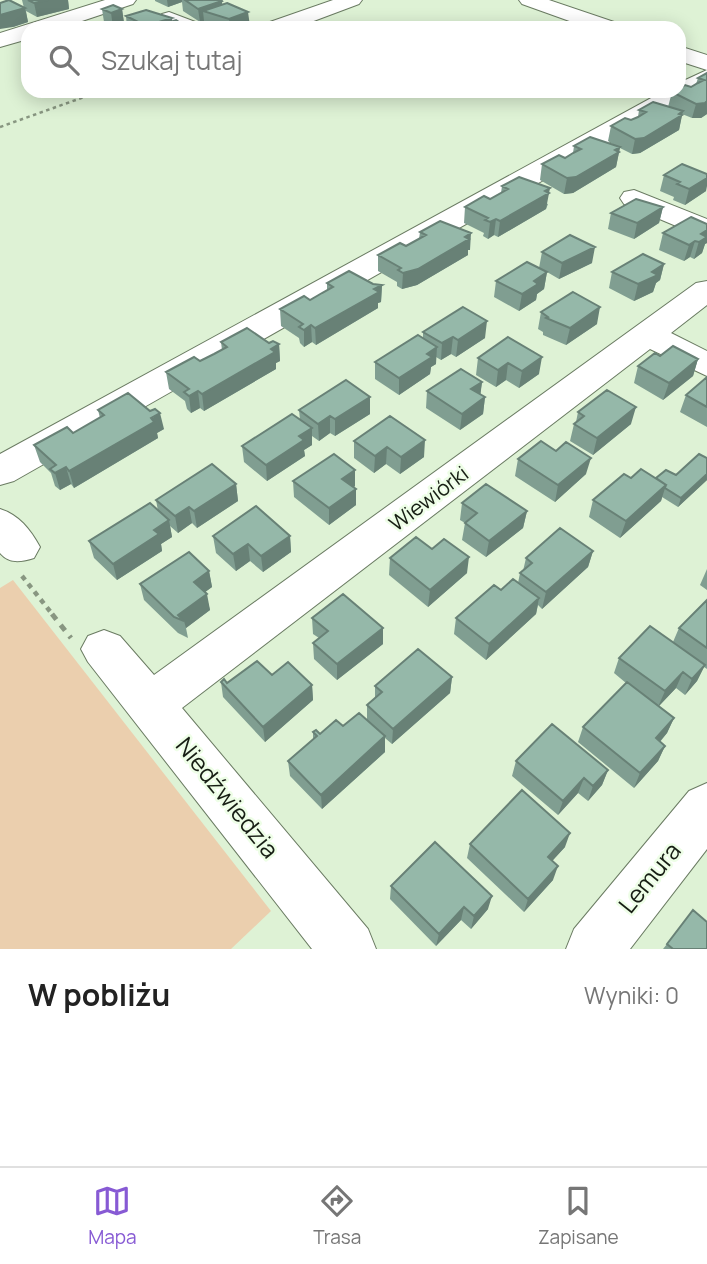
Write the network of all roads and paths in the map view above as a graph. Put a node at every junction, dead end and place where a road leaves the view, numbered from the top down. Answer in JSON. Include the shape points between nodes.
{"nodes":[{"id":1,"x":126,"y":0,"type":"edge"},
{"id":2,"x":352,"y":0,"type":"edge"},
{"id":3,"x":529,"y":0,"type":"edge"},
{"id":4,"x":169,"y":18,"type":"edge"},
{"id":5,"x":61,"y":21,"type":"edge"},
{"id":6,"x":175,"y":21,"type":"edge"},
{"id":7,"x":294,"y":21,"type":"edge"},
{"id":8,"x":589,"y":21,"type":"edge"},
{"id":9,"x":21,"y":34,"type":"edge"},
{"id":10,"x":0,"y":40,"type":"edge"},
{"id":11,"x":686,"y":56,"type":"edge"},
{"id":12,"x":707,"y":63,"type":"edge"},
{"id":13,"x":707,"y":77,"type":"edge"},
{"id":14,"x":686,"y":89,"type":"edge"},
{"id":15,"x":81,"y":98,"type":"edge"},
{"id":16,"x":669,"y":98,"type":"edge"},
{"id":17,"x":0,"y":127,"type":"edge"},
{"id":18,"x":634,"y":198,"type":"edge"},
{"id":19,"x":707,"y":230,"type":"edge"},
{"id":20,"x":707,"y":290,"type":"edge"},
{"id":21,"x":649,"y":335,"type":"junction"},
{"id":22,"x":707,"y":365,"type":"edge"},
{"id":23,"x":0,"y":471,"type":"edge"},
{"id":24,"x":10,"y":535,"type":"edge"},
{"id":25,"x":104,"y":649,"type":"joint"},
{"id":26,"x":150,"y":705,"type":"junction"},
{"id":27,"x":707,"y":808,"type":"edge"},
{"id":28,"x":348,"y":949,"type":"edge"},
{"id":29,"x":594,"y":949,"type":"edge"}],
"edges":[{"from":1,"to":5,"type":"street"},
{"from":2,"to":7,"type":"street"},
{"from":3,"to":8,"type":"street"},
{"from":4,"to":6,"type":"street"},
{"from":9,"to":10,"type":"street"},
{"from":11,"to":12,"type":"street"},
{"from":13,"to":14,"type":"street"},
{"from":15,"to":17,"type":"path"},
{"from":16,"to":23,"type":"street"},
{"from":18,"to":19,"type":"street"},
{"from":20,"to":21,"type":"street","name":"Wiewiórki"},
{"from":21,"to":22,"type":"street"},
{"from":21,"to":26,"type":"street","name":"Wiewiórki"},
{"from":24,"to":25,"type":"path","via":[[16,569],[75,643]]},
{"from":25,"to":26,"type":"street","name":"Niedźwiedzia"},
{"from":26,"to":28,"type":"street","name":"Niedźwiedzia"},
{"from":27,"to":29,"type":"street","name":"Lemura"}]}
